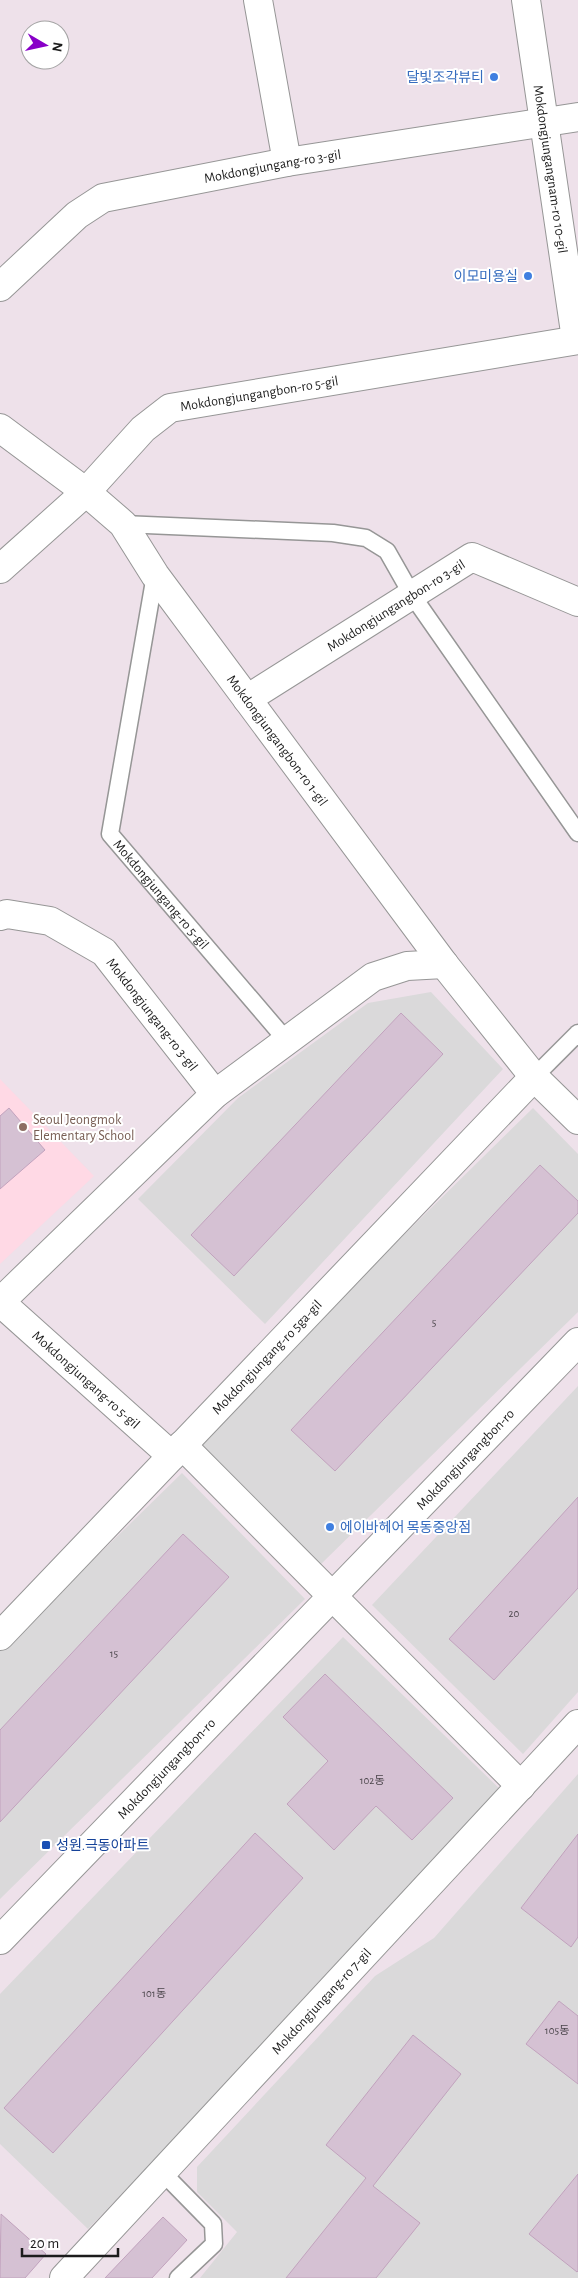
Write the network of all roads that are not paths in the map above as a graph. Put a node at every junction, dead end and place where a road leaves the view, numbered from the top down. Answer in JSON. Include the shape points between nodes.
{"nodes":[{"id":1,"x":258,"y":0,"type":"edge"},
{"id":2,"x":526,"y":0,"type":"edge"},
{"id":3,"x":578,"y":116,"type":"edge"},
{"id":4,"x":545,"y":122,"type":"junction"},
{"id":5,"x":287,"y":162,"type":"junction"},
{"id":6,"x":0,"y":287,"type":"edge"},
{"id":7,"x":577,"y":340,"type":"edge"},
{"id":8,"x":0,"y":428,"type":"edge"},
{"id":9,"x":86,"y":492,"type":"junction"},
{"id":10,"x":123,"y":524,"type":"junction"},
{"id":11,"x":0,"y":569,"type":"edge"},
{"id":12,"x":155,"y":575,"type":"junction"},
{"id":13,"x":412,"y":595,"type":"junction"},
{"id":14,"x":578,"y":602,"type":"edge"},
{"id":15,"x":248,"y":699,"type":"junction"},
{"id":16,"x":578,"y":833,"type":"edge"},
{"id":17,"x":0,"y":916,"type":"edge"},
{"id":18,"x":444,"y":964,"type":"junction"},
{"id":19,"x":578,"y":1033,"type":"edge"},
{"id":20,"x":287,"y":1041,"type":"junction"},
{"id":21,"x":534,"y":1077,"type":"junction"},
{"id":22,"x":214,"y":1094,"type":"junction"},
{"id":23,"x":578,"y":1120,"type":"edge"},
{"id":24,"x":0,"y":1302,"type":"edge"},
{"id":25,"x":578,"y":1342,"type":"edge"},
{"id":26,"x":177,"y":1450,"type":"junction"},
{"id":27,"x":332,"y":1597,"type":"junction"},
{"id":28,"x":0,"y":1636,"type":"edge"},
{"id":29,"x":578,"y":1724,"type":"edge"},
{"id":30,"x":521,"y":1786,"type":"junction"},
{"id":31,"x":0,"y":1940,"type":"edge"},
{"id":32,"x":162,"y":2172,"type":"junction"},
{"id":33,"x":64,"y":2278,"type":"edge"},
{"id":34,"x":178,"y":2278,"type":"edge"}],
"edges":[{"from":1,"to":5,"type":"street"},
{"from":2,"to":4,"type":"street","name":"Mokdongjungangnam-ro 10-gil"},
{"from":3,"to":4,"type":"street","name":"Mokdongjungang-ro 3-gil"},
{"from":4,"to":5,"type":"street","name":"Mokdongjungang-ro 3-gil"},
{"from":4,"to":7,"type":"street","name":"Mokdongjungangnam-ro 10-gil"},
{"from":5,"to":6,"type":"street","name":"Mokdongjungang-ro 3-gil","via":[[103,198],[77,215]]},
{"from":7,"to":9,"type":"street","name":"Mokdongjungangbon-ro 5-gil","via":[[170,408],[143,429]]},
{"from":8,"to":9,"type":"street","name":"Mokdongjungangbon-ro 1-gil"},
{"from":9,"to":10,"type":"street","name":"Mokdongjungangbon-ro 1-gil"},
{"from":9,"to":11,"type":"street","name":"Mokdongjungangbon-ro 5-gil"},
{"from":10,"to":12,"type":"street","name":"Mokdongjungangbon-ro 1-gil"},
{"from":10,"to":13,"type":"lane","via":[[333,533],[366,538],[387,551]]},
{"from":12,"to":15,"type":"street","name":"Mokdongjungangbon-ro 1-gil"},
{"from":12,"to":20,"type":"lane","name":"Mokdongjungang-ro 5-gil","via":[[110,834]]},
{"from":13,"to":14,"type":"street","name":"Mokdongjungangbon-ro 3-gil","via":[[472,557]]},
{"from":13,"to":15,"type":"street","name":"Mokdongjungangbon-ro 3-gil"},
{"from":13,"to":16,"type":"lane"},
{"from":15,"to":18,"type":"street","name":"Mokdongjungangbon-ro 1-gil"},
{"from":17,"to":22,"type":"street","name":"Mokdongjungang-ro 3-gil","via":[[7,914],[50,921],[104,952]]},
{"from":18,"to":20,"type":"street","name":"Mokdongjungang-ro 5-gil","via":[[407,966],[373,977]]},
{"from":18,"to":21,"type":"street","name":"Mokdongjungangbon-ro 1-gil"},
{"from":19,"to":21,"type":"lane"},
{"from":20,"to":22,"type":"street","name":"Mokdongjungang-ro 5-gil"},
{"from":21,"to":23,"type":"street","name":"Mokdongjungangbon-ro 1-gil"},
{"from":21,"to":26,"type":"street","name":"Mokdongjungang-ro 5ga-gil"},
{"from":22,"to":24,"type":"street","name":"Mokdongjungang-ro 5-gil"},
{"from":24,"to":26,"type":"street","name":"Mokdongjungang-ro 5-gil"},
{"from":25,"to":27,"type":"street","name":"Mokdongjungangbon-ro"},
{"from":26,"to":27,"type":"street"},
{"from":26,"to":28,"type":"street","name":"Mokdongjungang-ro 5ga-gil"},
{"from":27,"to":30,"type":"street"},
{"from":27,"to":31,"type":"street","name":"Mokdongjungangbon-ro"},
{"from":29,"to":30,"type":"street","name":"Mokdongjungang-ro 7-gil"},
{"from":30,"to":32,"type":"street","name":"Mokdongjungang-ro 7-gil"},
{"from":32,"to":33,"type":"street","name":"Mokdongjungang-ro 7-gil"},
{"from":32,"to":34,"type":"lane","via":[[214,2224],[214,2244]]}]}
